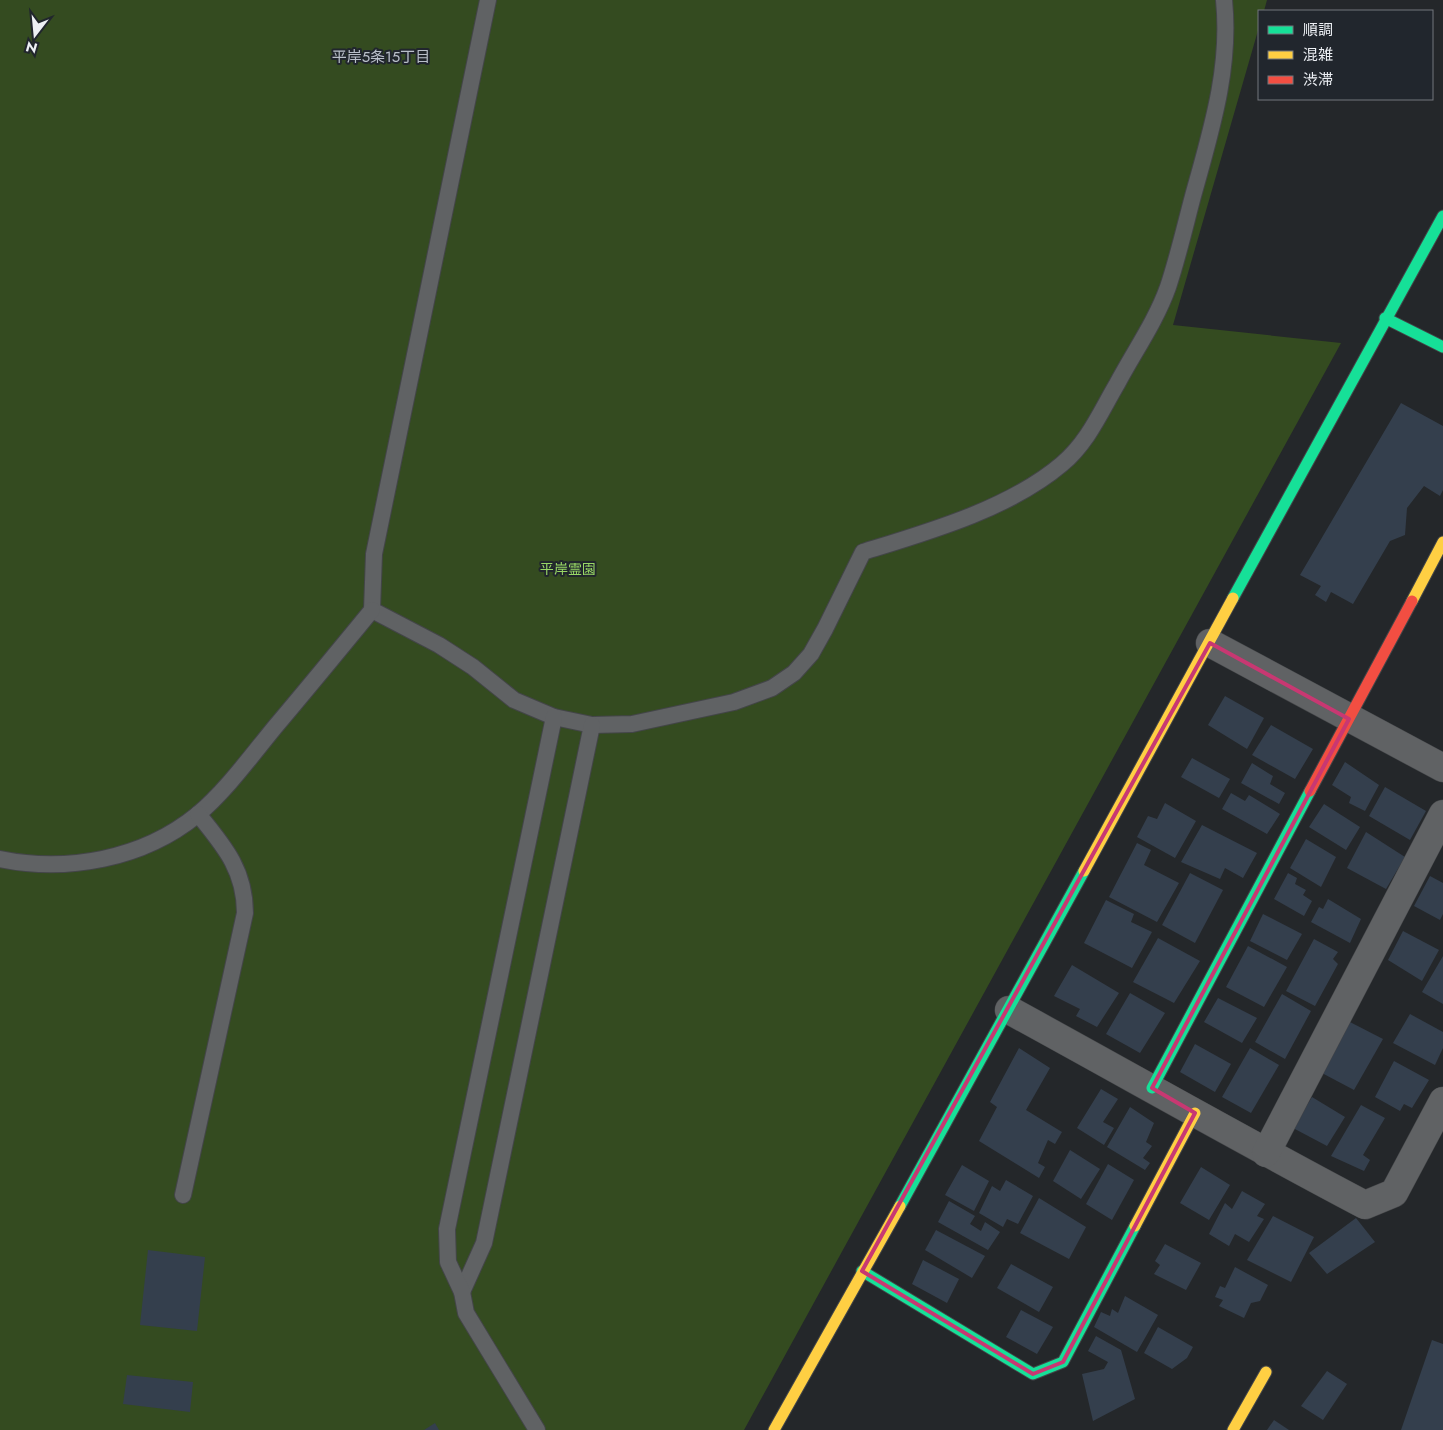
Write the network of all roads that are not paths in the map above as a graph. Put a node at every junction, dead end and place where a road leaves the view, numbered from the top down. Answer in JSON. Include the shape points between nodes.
{"nodes":[{"id":1,"x":488,"y":0,"type":"edge"},
{"id":2,"x":1224,"y":0,"type":"edge"},
{"id":3,"x":1443,"y":216,"type":"edge"},
{"id":4,"x":1385,"y":318,"type":"junction"},
{"id":5,"x":1443,"y":348,"type":"edge"},
{"id":6,"x":1443,"y":542,"type":"edge"},
{"id":7,"x":372,"y":610,"type":"junction"},
{"id":8,"x":1210,"y":643,"type":"junction"},
{"id":9,"x":554,"y":717,"type":"junction"},
{"id":10,"x":1349,"y":719,"type":"junction"},
{"id":11,"x":592,"y":725,"type":"junction"},
{"id":12,"x":1443,"y":768,"type":"edge"},
{"id":13,"x":198,"y":814,"type":"junction"},
{"id":14,"x":1443,"y":814,"type":"edge"},
{"id":15,"x":0,"y":859,"type":"edge"},
{"id":16,"x":1009,"y":1010,"type":"junction"},
{"id":17,"x":1152,"y":1088,"type":"junction"},
{"id":18,"x":1443,"y":1101,"type":"edge"},
{"id":19,"x":1196,"y":1113,"type":"junction"},
{"id":20,"x":1430,"y":1148,"type":"edge"},
{"id":21,"x":1266,"y":1153,"type":"junction"},
{"id":22,"x":183,"y":1195,"type":"dead end"},
{"id":23,"x":862,"y":1271,"type":"junction"},
{"id":24,"x":462,"y":1292,"type":"junction"},
{"id":25,"x":1266,"y":1372,"type":"dead end"},
{"id":26,"x":537,"y":1430,"type":"edge"},
{"id":27,"x":774,"y":1430,"type":"edge"},
{"id":28,"x":1233,"y":1430,"type":"edge"}],
"edges":[{"from":1,"to":7,"type":"lane","via":[[374,554]]},
{"from":2,"to":11,"type":"lane","via":[[1224,72],[1217,109],[1167,288],[1149,328],[1081,446],[1062,465],[1020,492],[918,535],[863,552],[811,654],[794,673],[772,688],[734,702],[632,724]]},
{"from":3,"to":4,"type":"street"},
{"from":4,"to":5,"type":"street"},
{"from":4,"to":8,"type":"street"},
{"from":6,"to":10,"type":"street"},
{"from":7,"to":9,"type":"lane","via":[[439,645],[514,700]]},
{"from":7,"to":13,"type":"lane","via":[[241,768]]},
{"from":8,"to":10,"type":"street"},
{"from":8,"to":16,"type":"street"},
{"from":9,"to":11,"type":"lane"},
{"from":9,"to":24,"type":"lane","via":[[447,1229],[448,1262]]},
{"from":10,"to":12,"type":"street"},
{"from":10,"to":17,"type":"street"},
{"from":11,"to":24,"type":"lane","via":[[484,1242]]},
{"from":13,"to":15,"type":"lane","via":[[173,832],[136,850],[101,859],[56,865]]},
{"from":13,"to":22,"type":"lane","via":[[222,844],[239,874],[245,892],[245,913]]},
{"from":14,"to":21,"type":"street"},
{"from":16,"to":17,"type":"street"},
{"from":16,"to":23,"type":"street"},
{"from":17,"to":19,"type":"street"},
{"from":18,"to":20,"type":"street"},
{"from":19,"to":21,"type":"street"},
{"from":19,"to":23,"type":"street","via":[[1063,1362],[1034,1374]]},
{"from":20,"to":21,"type":"street","via":[[1394,1193],[1365,1205]]},
{"from":23,"to":27,"type":"street"},
{"from":24,"to":26,"type":"lane","via":[[466,1313]]},
{"from":25,"to":28,"type":"street"}]}
